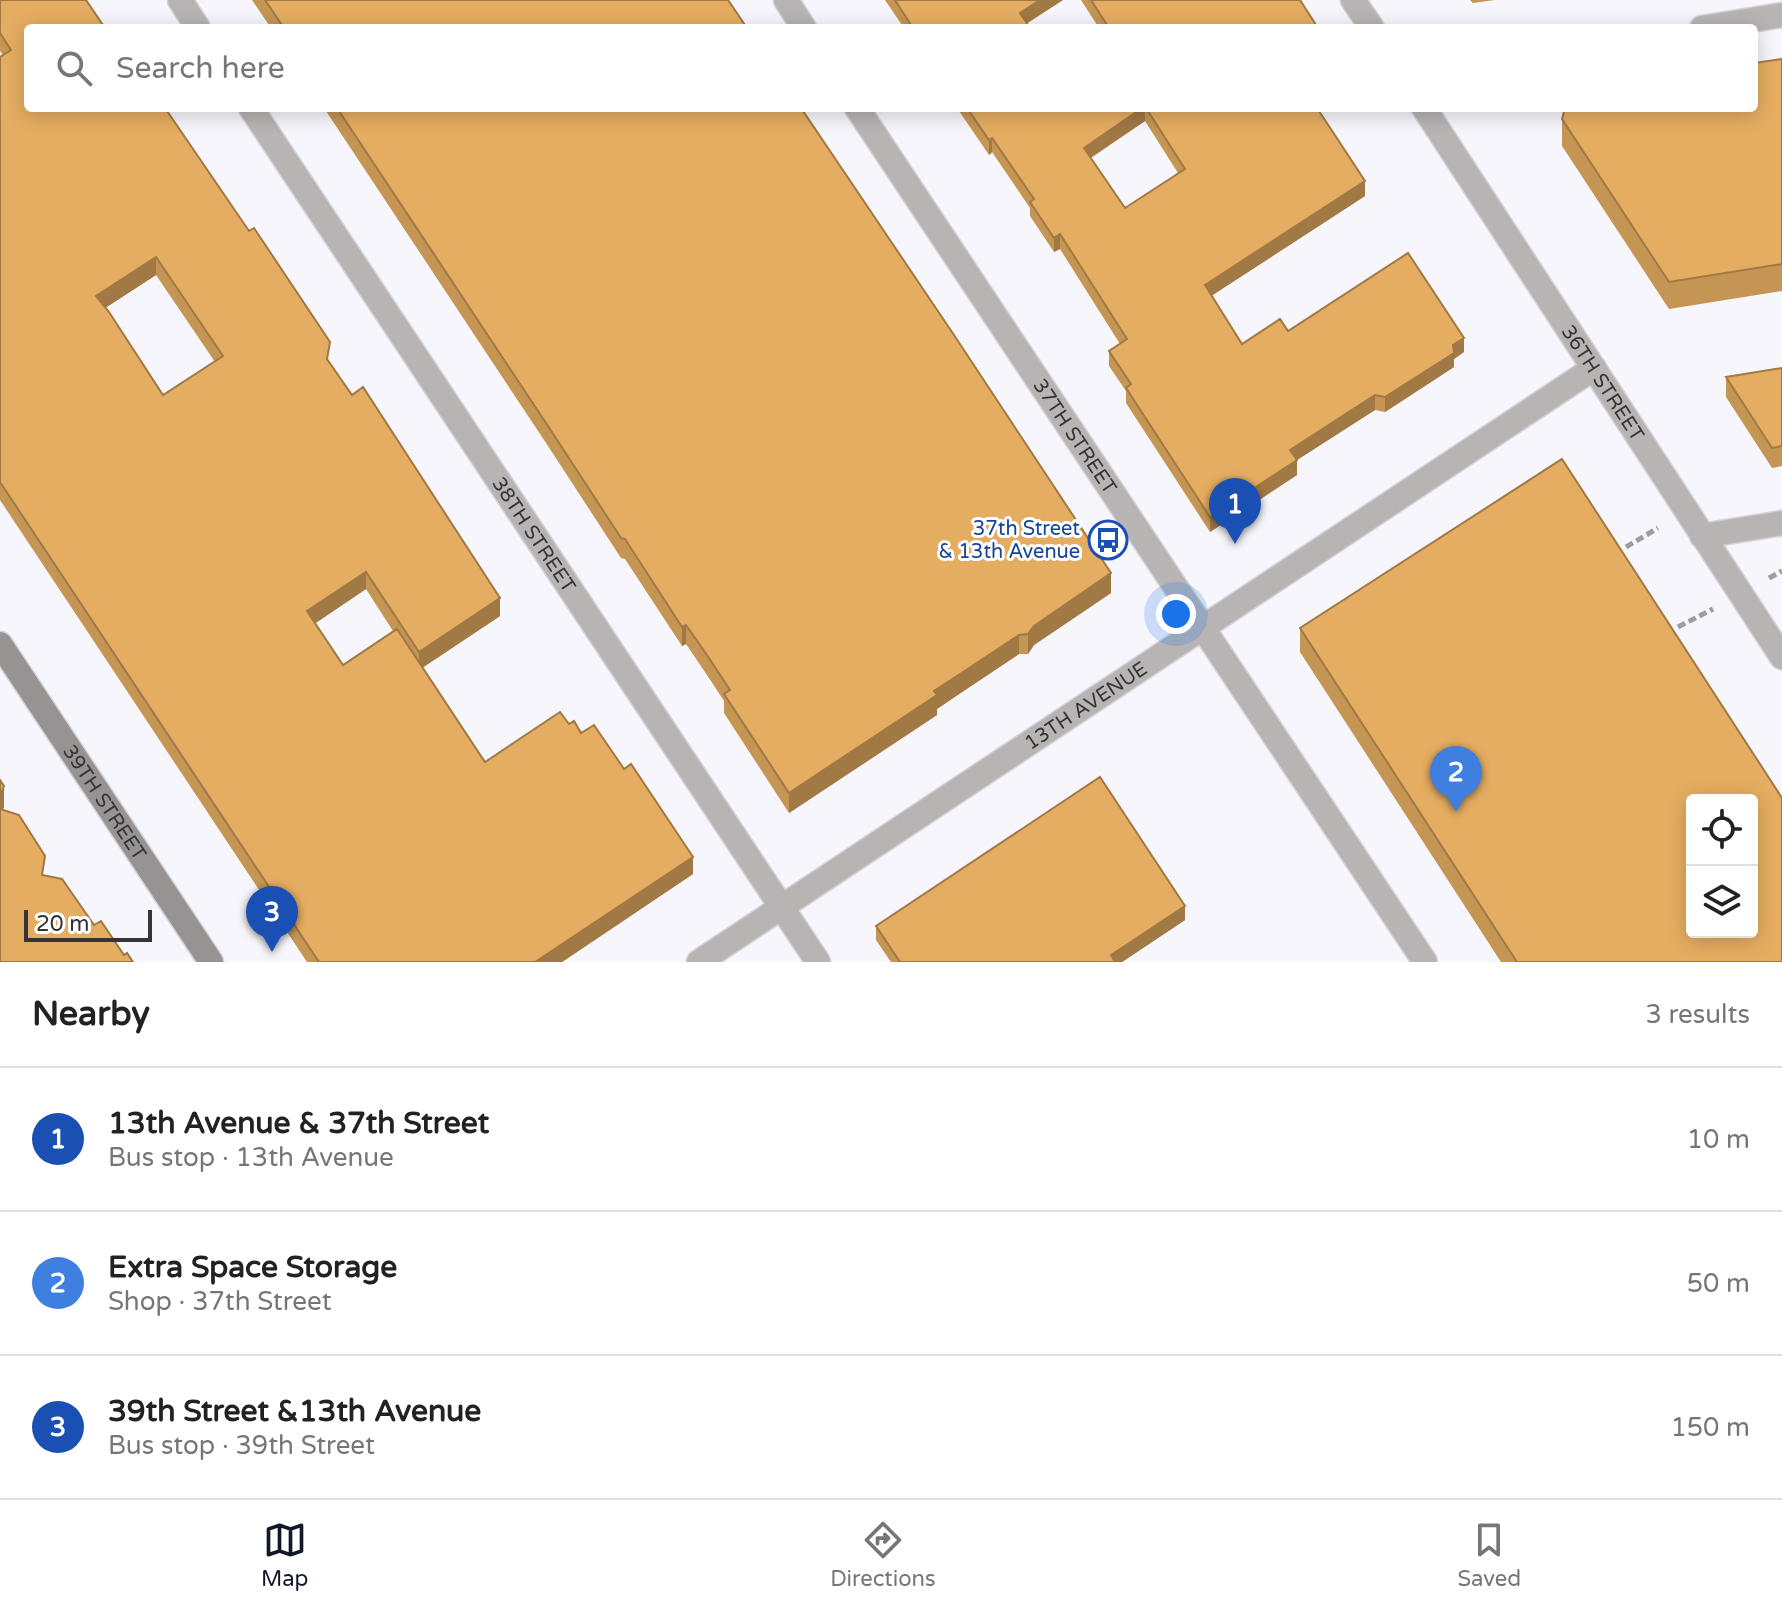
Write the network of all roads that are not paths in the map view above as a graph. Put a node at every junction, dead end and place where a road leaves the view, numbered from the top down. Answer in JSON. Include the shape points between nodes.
{"nodes":[{"id":1,"x":180,"y":0,"type":"edge"},
{"id":2,"x":786,"y":0,"type":"edge"},
{"id":3,"x":1353,"y":0,"type":"edge"},
{"id":4,"x":1782,"y":15,"type":"edge"},
{"id":5,"x":195,"y":24,"type":"edge"},
{"id":6,"x":801,"y":24,"type":"edge"},
{"id":7,"x":1369,"y":24,"type":"edge"},
{"id":8,"x":1727,"y":24,"type":"edge"},
{"id":9,"x":254,"y":112,"type":"edge"},
{"id":10,"x":860,"y":112,"type":"edge"},
{"id":11,"x":1427,"y":112,"type":"edge"},
{"id":12,"x":1594,"y":368,"type":"junction"},
{"id":13,"x":1782,"y":523,"type":"edge"},
{"id":14,"x":1702,"y":536,"type":"junction"},
{"id":15,"x":1202,"y":627,"type":"junction"},
{"id":16,"x":0,"y":644,"type":"edge"},
{"id":17,"x":1782,"y":657,"type":"edge"},
{"id":18,"x":781,"y":907,"type":"junction"},
{"id":19,"x":211,"y":962,"type":"edge"},
{"id":20,"x":699,"y":962,"type":"edge"},
{"id":21,"x":818,"y":962,"type":"edge"},
{"id":22,"x":1425,"y":962,"type":"edge"}],
"edges":[{"from":1,"to":5,"type":"street"},
{"from":2,"to":6,"type":"street"},
{"from":3,"to":7,"type":"street"},
{"from":4,"to":8,"type":"street"},
{"from":9,"to":18,"type":"street","name":"38TH STREET"},
{"from":10,"to":15,"type":"street","name":"37TH STREET"},
{"from":11,"to":12,"type":"street","name":"36TH STREET"},
{"from":12,"to":14,"type":"street","name":"36TH STREET"},
{"from":12,"to":15,"type":"street","name":"13TH AVENUE"},
{"from":13,"to":14,"type":"street"},
{"from":14,"to":17,"type":"street","name":"36TH STREET"},
{"from":15,"to":18,"type":"street","name":"13TH AVENUE"},
{"from":15,"to":22,"type":"street","name":"37TH STREET"},
{"from":16,"to":19,"type":"main road","name":"39TH STREET"},
{"from":18,"to":20,"type":"street","name":"13TH AVENUE"},
{"from":18,"to":21,"type":"street","name":"38TH STREET"}]}
